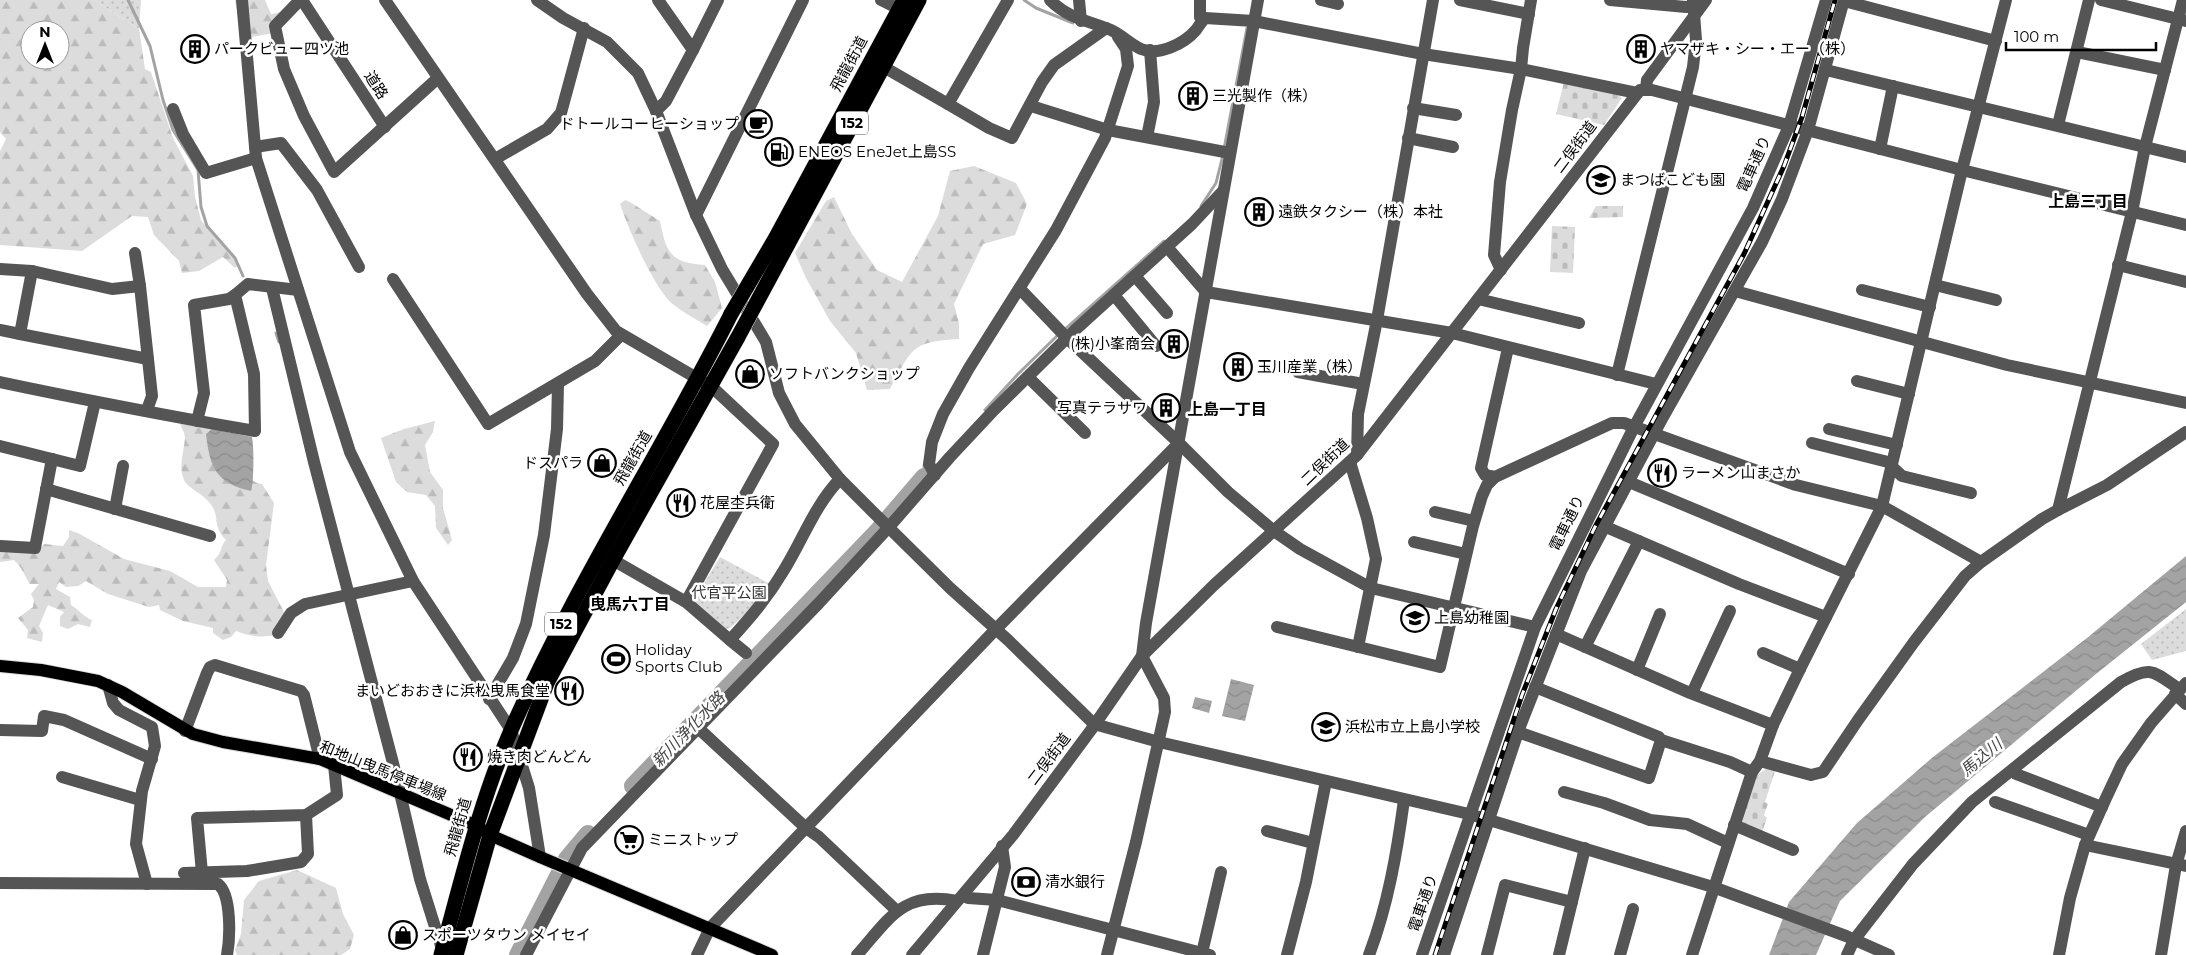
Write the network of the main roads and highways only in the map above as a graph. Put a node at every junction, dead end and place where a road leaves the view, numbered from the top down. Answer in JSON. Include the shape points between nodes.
{"nodes":[{"id":1,"x":919,"y":0,"type":"edge"},
{"id":2,"x":902,"y":4,"type":"edge"},
{"id":3,"x":781,"y":243,"type":"junction"},
{"id":4,"x":0,"y":666,"type":"edge"},
{"id":5,"x":477,"y":826,"type":"junction"},
{"id":6,"x":490,"y":835,"type":"junction"},
{"id":7,"x":446,"y":953,"type":"edge"},
{"id":8,"x":772,"y":955,"type":"edge"}],
"edges":[{"from":1,"to":3,"type":"highway","name":"飛龍街道","number":"152"},
{"from":2,"to":3,"type":"highway","name":"飛龍街道","number":"152"},
{"from":3,"to":5,"type":"highway","name":"飛龍街道","number":"152","bridge":true,"via":[[731,314],[698,379],[566,613],[511,730]]},
{"from":3,"to":6,"type":"highway","name":"飛龍街道","number":"152","bridge":true,"via":[[712,387],[547,683]]},
{"from":4,"to":5,"type":"main road","name":"和地山曳馬停車場線","via":[[90,678],[108,685],[186,731],[222,742],[320,759]]},
{"from":5,"to":6,"type":"main road","name":"和地山曳馬停車場線"},
{"from":5,"to":7,"type":"highway","name":"飛龍街道","number":"152"},
{"from":6,"to":7,"type":"highway","name":"飛龍街道","number":"152"},
{"from":6,"to":8,"type":"main road","name":"和地山曳馬停車場線"}]}
